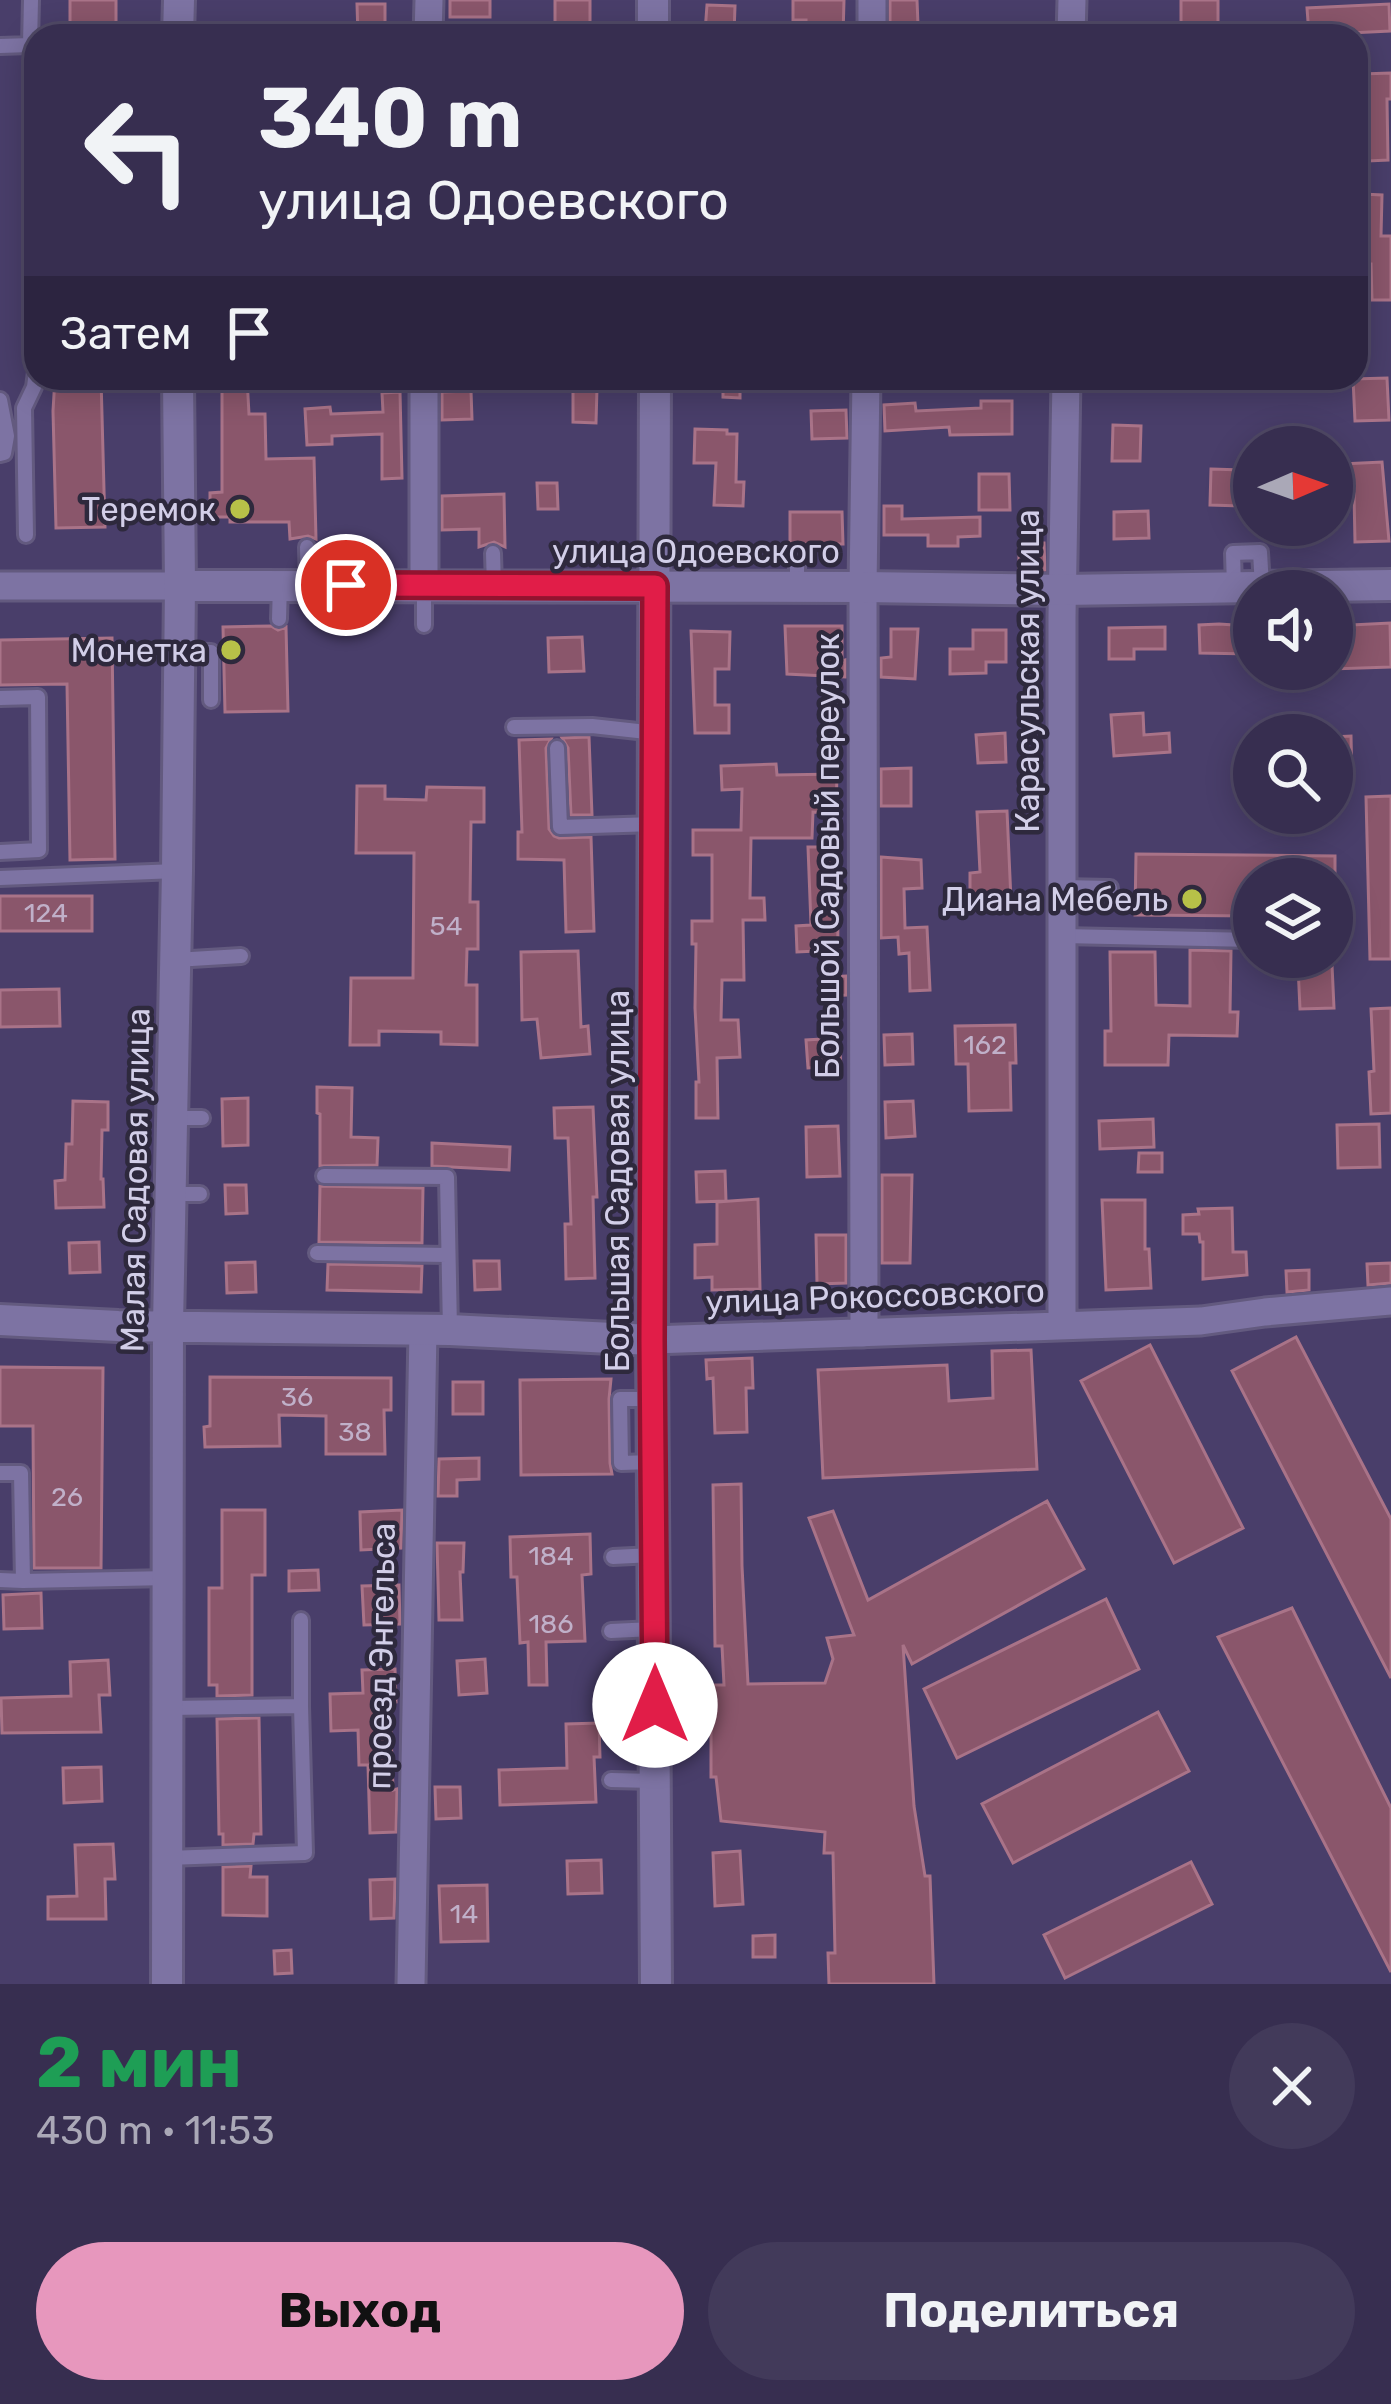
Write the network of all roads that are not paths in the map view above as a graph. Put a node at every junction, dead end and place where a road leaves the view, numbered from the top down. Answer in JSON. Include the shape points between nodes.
{"nodes":[{"id":1,"x":32,"y":390,"type":"edge"},
{"id":2,"x":178,"y":390,"type":"edge"},
{"id":3,"x":424,"y":390,"type":"edge"},
{"id":4,"x":655,"y":390,"type":"edge"},
{"id":5,"x":866,"y":390,"type":"edge"},
{"id":6,"x":1066,"y":390,"type":"edge"},
{"id":7,"x":0,"y":400,"type":"edge"},
{"id":8,"x":0,"y":454,"type":"edge"},
{"id":9,"x":26,"y":535,"type":"dead end"},
{"id":10,"x":307,"y":547,"type":"dead end"},
{"id":11,"x":493,"y":553,"type":"dead end"},
{"id":12,"x":294,"y":585,"type":"junction"},
{"id":13,"x":426,"y":585,"type":"junction"},
{"id":14,"x":1391,"y":585,"type":"edge"},
{"id":15,"x":0,"y":586,"type":"edge"},
{"id":16,"x":180,"y":586,"type":"junction"},
{"id":17,"x":491,"y":586,"type":"junction"},
{"id":18,"x":655,"y":586,"type":"junction"},
{"id":19,"x":1353,"y":586,"type":"edge"},
{"id":20,"x":863,"y":587,"type":"junction"},
{"id":21,"x":1233,"y":588,"type":"edge"},
{"id":22,"x":1063,"y":590,"type":"junction"},
{"id":23,"x":280,"y":620,"type":"dead end"},
{"id":24,"x":424,"y":625,"type":"dead end"},
{"id":25,"x":178,"y":651,"type":"junction"},
{"id":26,"x":0,"y":698,"type":"edge"},
{"id":27,"x":211,"y":700,"type":"dead end"},
{"id":28,"x":514,"y":728,"type":"dead end"},
{"id":29,"x":656,"y":733,"type":"junction"},
{"id":30,"x":557,"y":748,"type":"dead end"},
{"id":31,"x":655,"y":824,"type":"junction"},
{"id":32,"x":0,"y":852,"type":"edge"},
{"id":33,"x":177,"y":871,"type":"junction"},
{"id":34,"x":0,"y":878,"type":"edge"},
{"id":35,"x":1062,"y":887,"type":"junction"},
{"id":36,"x":1110,"y":888,"type":"dead end"},
{"id":37,"x":1062,"y":936,"type":"junction"},
{"id":38,"x":1233,"y":940,"type":"edge"},
{"id":39,"x":241,"y":956,"type":"dead end"},
{"id":40,"x":175,"y":960,"type":"junction"},
{"id":41,"x":324,"y":1176,"type":"dead end"},
{"id":42,"x":317,"y":1252,"type":"dead end"},
{"id":43,"x":447,"y":1255,"type":"junction"},
{"id":44,"x":1391,"y":1301,"type":"edge"},
{"id":45,"x":0,"y":1320,"type":"edge"},
{"id":46,"x":167,"y":1325,"type":"junction"},
{"id":47,"x":1062,"y":1325,"type":"junction"},
{"id":48,"x":437,"y":1330,"type":"junction"},
{"id":49,"x":864,"y":1333,"type":"junction"},
{"id":50,"x":652,"y":1340,"type":"junction"},
{"id":51,"x":0,"y":1473,"type":"edge"},
{"id":52,"x":653,"y":1555,"type":"junction"},
{"id":53,"x":614,"y":1557,"type":"dead end"},
{"id":54,"x":169,"y":1578,"type":"junction"},
{"id":55,"x":0,"y":1580,"type":"edge"},
{"id":56,"x":23,"y":1581,"type":"junction"},
{"id":57,"x":302,"y":1621,"type":"dead end"},
{"id":58,"x":654,"y":1629,"type":"junction"},
{"id":59,"x":611,"y":1631,"type":"dead end"},
{"id":60,"x":301,"y":1706,"type":"junction"},
{"id":61,"x":169,"y":1708,"type":"junction"},
{"id":62,"x":610,"y":1780,"type":"dead end"},
{"id":63,"x":655,"y":1781,"type":"junction"},
{"id":64,"x":168,"y":1858,"type":"junction"},
{"id":65,"x":167,"y":1984,"type":"edge"},
{"id":66,"x":411,"y":1984,"type":"edge"},
{"id":67,"x":656,"y":1984,"type":"edge"}],
"edges":[{"from":1,"to":9,"type":"lane","via":[[24,408]]},
{"from":2,"to":16,"type":"street","name":"Малая Садовая улица"},
{"from":3,"to":13,"type":"street"},
{"from":4,"to":18,"type":"street","name":"Большая Садовая улица"},
{"from":5,"to":20,"type":"street","name":"Большой Садовый переулок"},
{"from":6,"to":22,"type":"street","name":"Карасульская улица"},
{"from":7,"to":8,"type":"lane","via":[[8,436]]},
{"from":10,"to":12,"type":"lane"},
{"from":11,"to":17,"type":"lane"},
{"from":12,"to":13,"type":"street","name":"улица Одоевского"},
{"from":12,"to":16,"type":"street","name":"улица Одоевского"},
{"from":12,"to":23,"type":"lane"},
{"from":13,"to":17,"type":"street","name":"улица Одоевского"},
{"from":13,"to":24,"type":"lane"},
{"from":14,"to":19,"type":"street","name":"улица Одоевского"},
{"from":15,"to":16,"type":"street","name":"улица Одоевского"},
{"from":16,"to":25,"type":"street","name":"Малая Садовая улица"},
{"from":17,"to":18,"type":"street","name":"улица Одоевского"},
{"from":18,"to":20,"type":"street","name":"улица Одоевского","via":[[797,571]]},
{"from":18,"to":29,"type":"street","name":"Большая Садовая улица"},
{"from":20,"to":22,"type":"street","name":"улица Одоевского"},
{"from":20,"to":49,"type":"street","name":"Большой Садовый переулок"},
{"from":21,"to":22,"type":"street","name":"улица Одоевского"},
{"from":22,"to":35,"type":"street","name":"Карасульская улица"},
{"from":25,"to":27,"type":"lane","via":[[211,652]]},
{"from":25,"to":33,"type":"street","name":"Малая Садовая улица"},
{"from":26,"to":32,"type":"lane","via":[[38,697],[39,850]]},
{"from":28,"to":29,"type":"lane"},
{"from":29,"to":31,"type":"street","name":"Большая Садовая улица"},
{"from":30,"to":31,"type":"lane","via":[[560,826]]},
{"from":31,"to":50,"type":"street","name":"Большая Садовая улица"},
{"from":33,"to":34,"type":"lane"},
{"from":33,"to":40,"type":"street","name":"Малая Садовая улица"},
{"from":35,"to":36,"type":"lane"},
{"from":35,"to":37,"type":"street","name":"Карасульская улица"},
{"from":37,"to":38,"type":"lane"},
{"from":37,"to":47,"type":"street","name":"Карасульская улица"},
{"from":39,"to":40,"type":"lane"},
{"from":40,"to":46,"type":"street","name":"Малая Садовая улица","via":[[187,1118]]},
{"from":41,"to":43,"type":"lane","via":[[447,1178]]},
{"from":42,"to":43,"type":"lane"},
{"from":43,"to":48,"type":"lane"},
{"from":44,"to":47,"type":"street","name":"улица Рокоссовского","via":[[1201,1321]]},
{"from":45,"to":46,"type":"street","name":"улица Рокоссовского"},
{"from":46,"to":48,"type":"street","name":"улица Рокоссовского"},
{"from":46,"to":54,"type":"street","name":"Малая Садовая улица"},
{"from":47,"to":49,"type":"street","name":"улица Рокоссовского"},
{"from":48,"to":50,"type":"street","name":"улица Рокоссовского"},
{"from":48,"to":66,"type":"street","name":"проезд Энгельса"},
{"from":49,"to":50,"type":"street","name":"улица Рокоссовского"},
{"from":50,"to":52,"type":"street","name":"Большая Садовая улица"},
{"from":51,"to":56,"type":"lane","via":[[21,1473]]},
{"from":52,"to":53,"type":"lane"},
{"from":52,"to":58,"type":"street","name":"Большая Садовая улица"},
{"from":54,"to":56,"type":"lane"},
{"from":54,"to":61,"type":"street","name":"Малая Садовая улица"},
{"from":55,"to":56,"type":"lane"},
{"from":57,"to":60,"type":"lane"},
{"from":58,"to":59,"type":"lane"},
{"from":58,"to":63,"type":"street","name":"Большая Садовая улица"},
{"from":60,"to":61,"type":"lane"},
{"from":60,"to":64,"type":"lane","via":[[305,1853]]},
{"from":61,"to":64,"type":"street","name":"Малая Садовая улица"},
{"from":62,"to":63,"type":"lane"},
{"from":63,"to":67,"type":"street","name":"Большая Садовая улица"},
{"from":64,"to":65,"type":"street","name":"Малая Садовая улица"}]}
